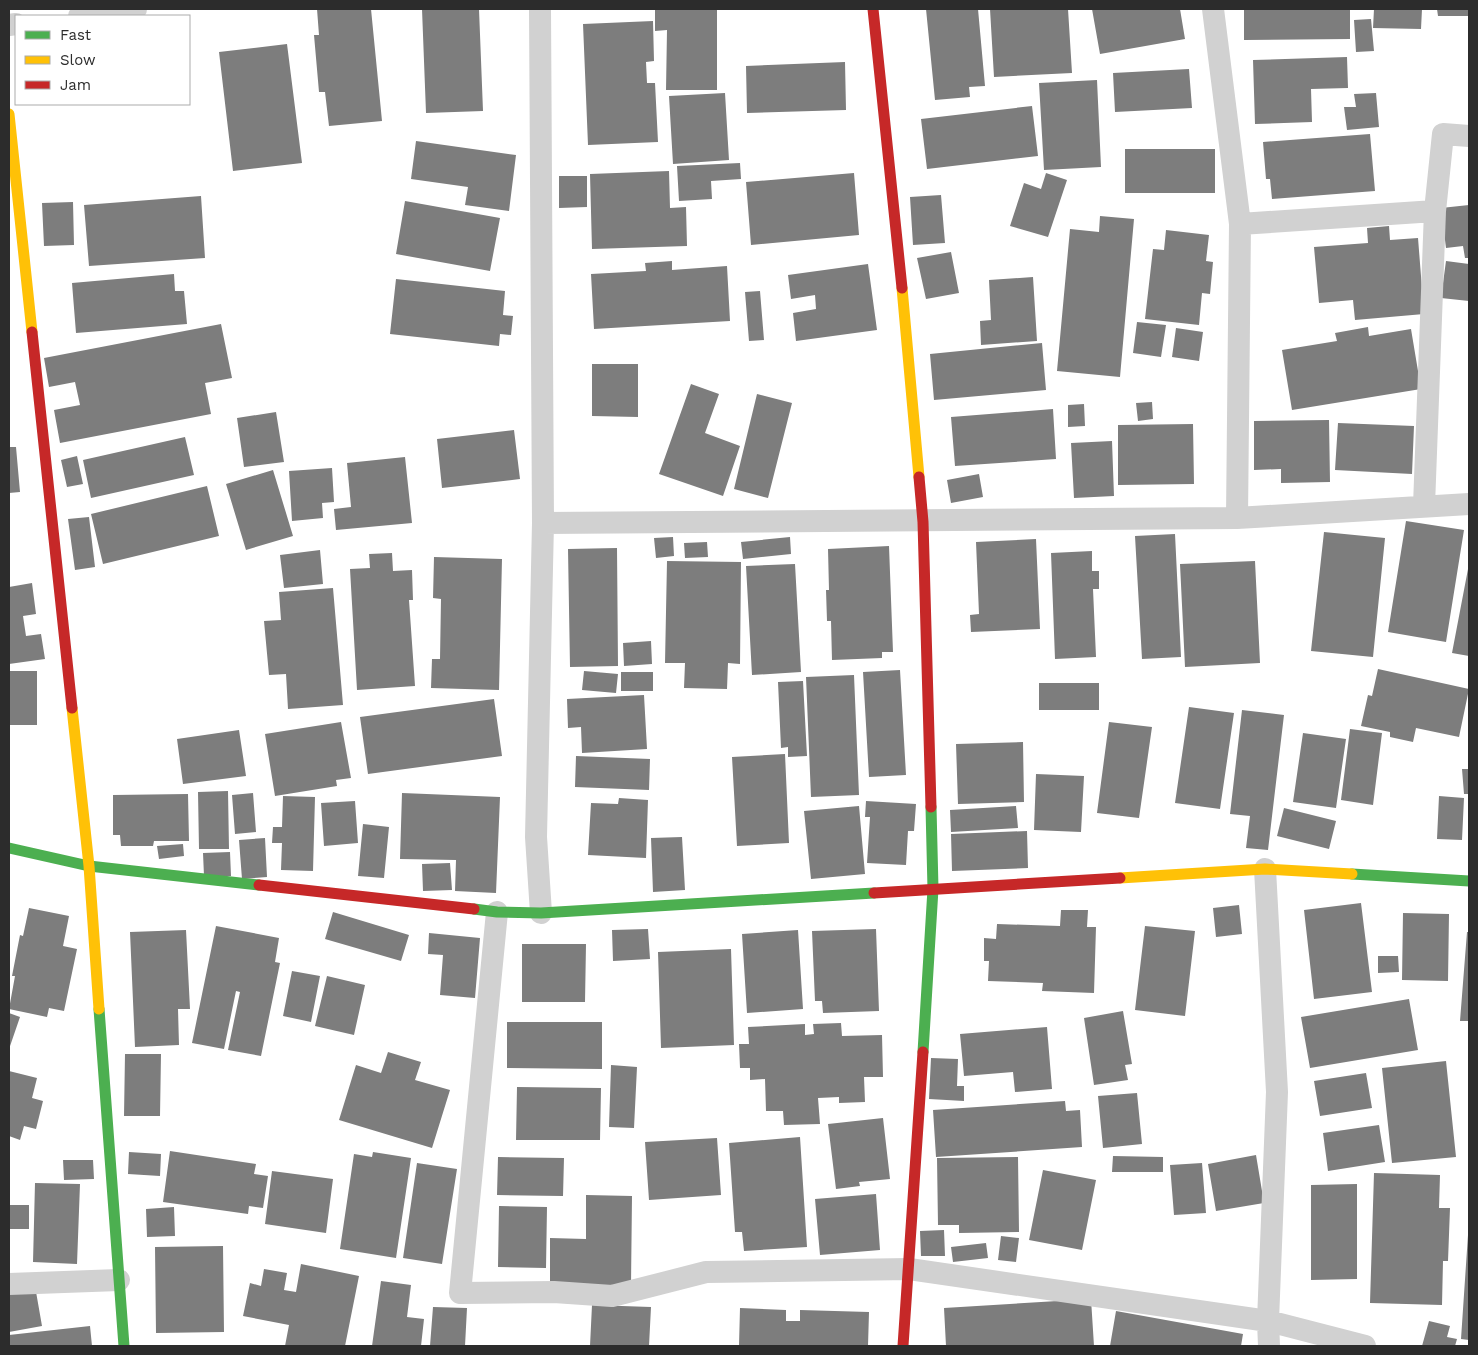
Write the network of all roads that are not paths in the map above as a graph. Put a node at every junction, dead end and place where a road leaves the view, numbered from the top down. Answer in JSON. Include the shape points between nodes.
{"nodes":[{"id":1,"x":136,"y":9,"type":"edge"},
{"id":2,"x":540,"y":9,"type":"edge"},
{"id":3,"x":873,"y":9,"type":"edge"},
{"id":4,"x":1213,"y":9,"type":"edge"},
{"id":5,"x":87,"y":15,"type":"edge"},
{"id":6,"x":9,"y":114,"type":"edge"},
{"id":7,"x":1469,"y":136,"type":"edge"},
{"id":8,"x":1435,"y":211,"type":"junction"},
{"id":9,"x":1240,"y":224,"type":"junction"},
{"id":10,"x":1469,"y":504,"type":"edge"},
{"id":11,"x":1424,"y":506,"type":"junction"},
{"id":12,"x":1237,"y":518,"type":"junction"},
{"id":13,"x":923,"y":522,"type":"junction"},
{"id":14,"x":543,"y":524,"type":"junction"},
{"id":15,"x":9,"y":848,"type":"edge"},
{"id":16,"x":88,"y":866,"type":"junction"},
{"id":17,"x":1265,"y":869,"type":"junction"},
{"id":18,"x":1469,"y":881,"type":"edge"},
{"id":19,"x":933,"y":889,"type":"junction"},
{"id":20,"x":497,"y":912,"type":"junction"},
{"id":21,"x":541,"y":913,"type":"junction"},
{"id":22,"x":909,"y":1269,"type":"junction"},
{"id":23,"x":119,"y":1280,"type":"junction"},
{"id":24,"x":9,"y":1284,"type":"edge"},
{"id":25,"x":1268,"y":1321,"type":"junction"},
{"id":26,"x":124,"y":1346,"type":"edge"},
{"id":27,"x":903,"y":1346,"type":"edge"},
{"id":28,"x":1269,"y":1346,"type":"edge"},
{"id":29,"x":1365,"y":1346,"type":"edge"}],
"edges":[{"from":1,"to":5,"type":"street"},
{"from":2,"to":14,"type":"street"},
{"from":3,"to":13,"type":"street"},
{"from":4,"to":9,"type":"street"},
{"from":6,"to":16,"type":"street"},
{"from":7,"to":8,"type":"street","via":[[1444,134]]},
{"from":8,"to":9,"type":"street"},
{"from":8,"to":11,"type":"street"},
{"from":9,"to":12,"type":"street"},
{"from":10,"to":11,"type":"street"},
{"from":11,"to":12,"type":"street"},
{"from":12,"to":13,"type":"street"},
{"from":13,"to":14,"type":"street"},
{"from":13,"to":19,"type":"street"},
{"from":14,"to":21,"type":"street","via":[[536,836]]},
{"from":15,"to":16,"type":"street"},
{"from":16,"to":20,"type":"street"},
{"from":16,"to":23,"type":"street"},
{"from":17,"to":18,"type":"street"},
{"from":17,"to":19,"type":"street"},
{"from":17,"to":25,"type":"street","via":[[1276,1092]]},
{"from":19,"to":21,"type":"street"},
{"from":19,"to":22,"type":"street"},
{"from":20,"to":21,"type":"street"},
{"from":20,"to":22,"type":"street","via":[[460,1293],[554,1292],[612,1296],[706,1272]]},
{"from":22,"to":25,"type":"street"},
{"from":22,"to":27,"type":"street"},
{"from":23,"to":24,"type":"street"},
{"from":23,"to":26,"type":"street"},
{"from":25,"to":28,"type":"street"},
{"from":25,"to":29,"type":"street"}]}
